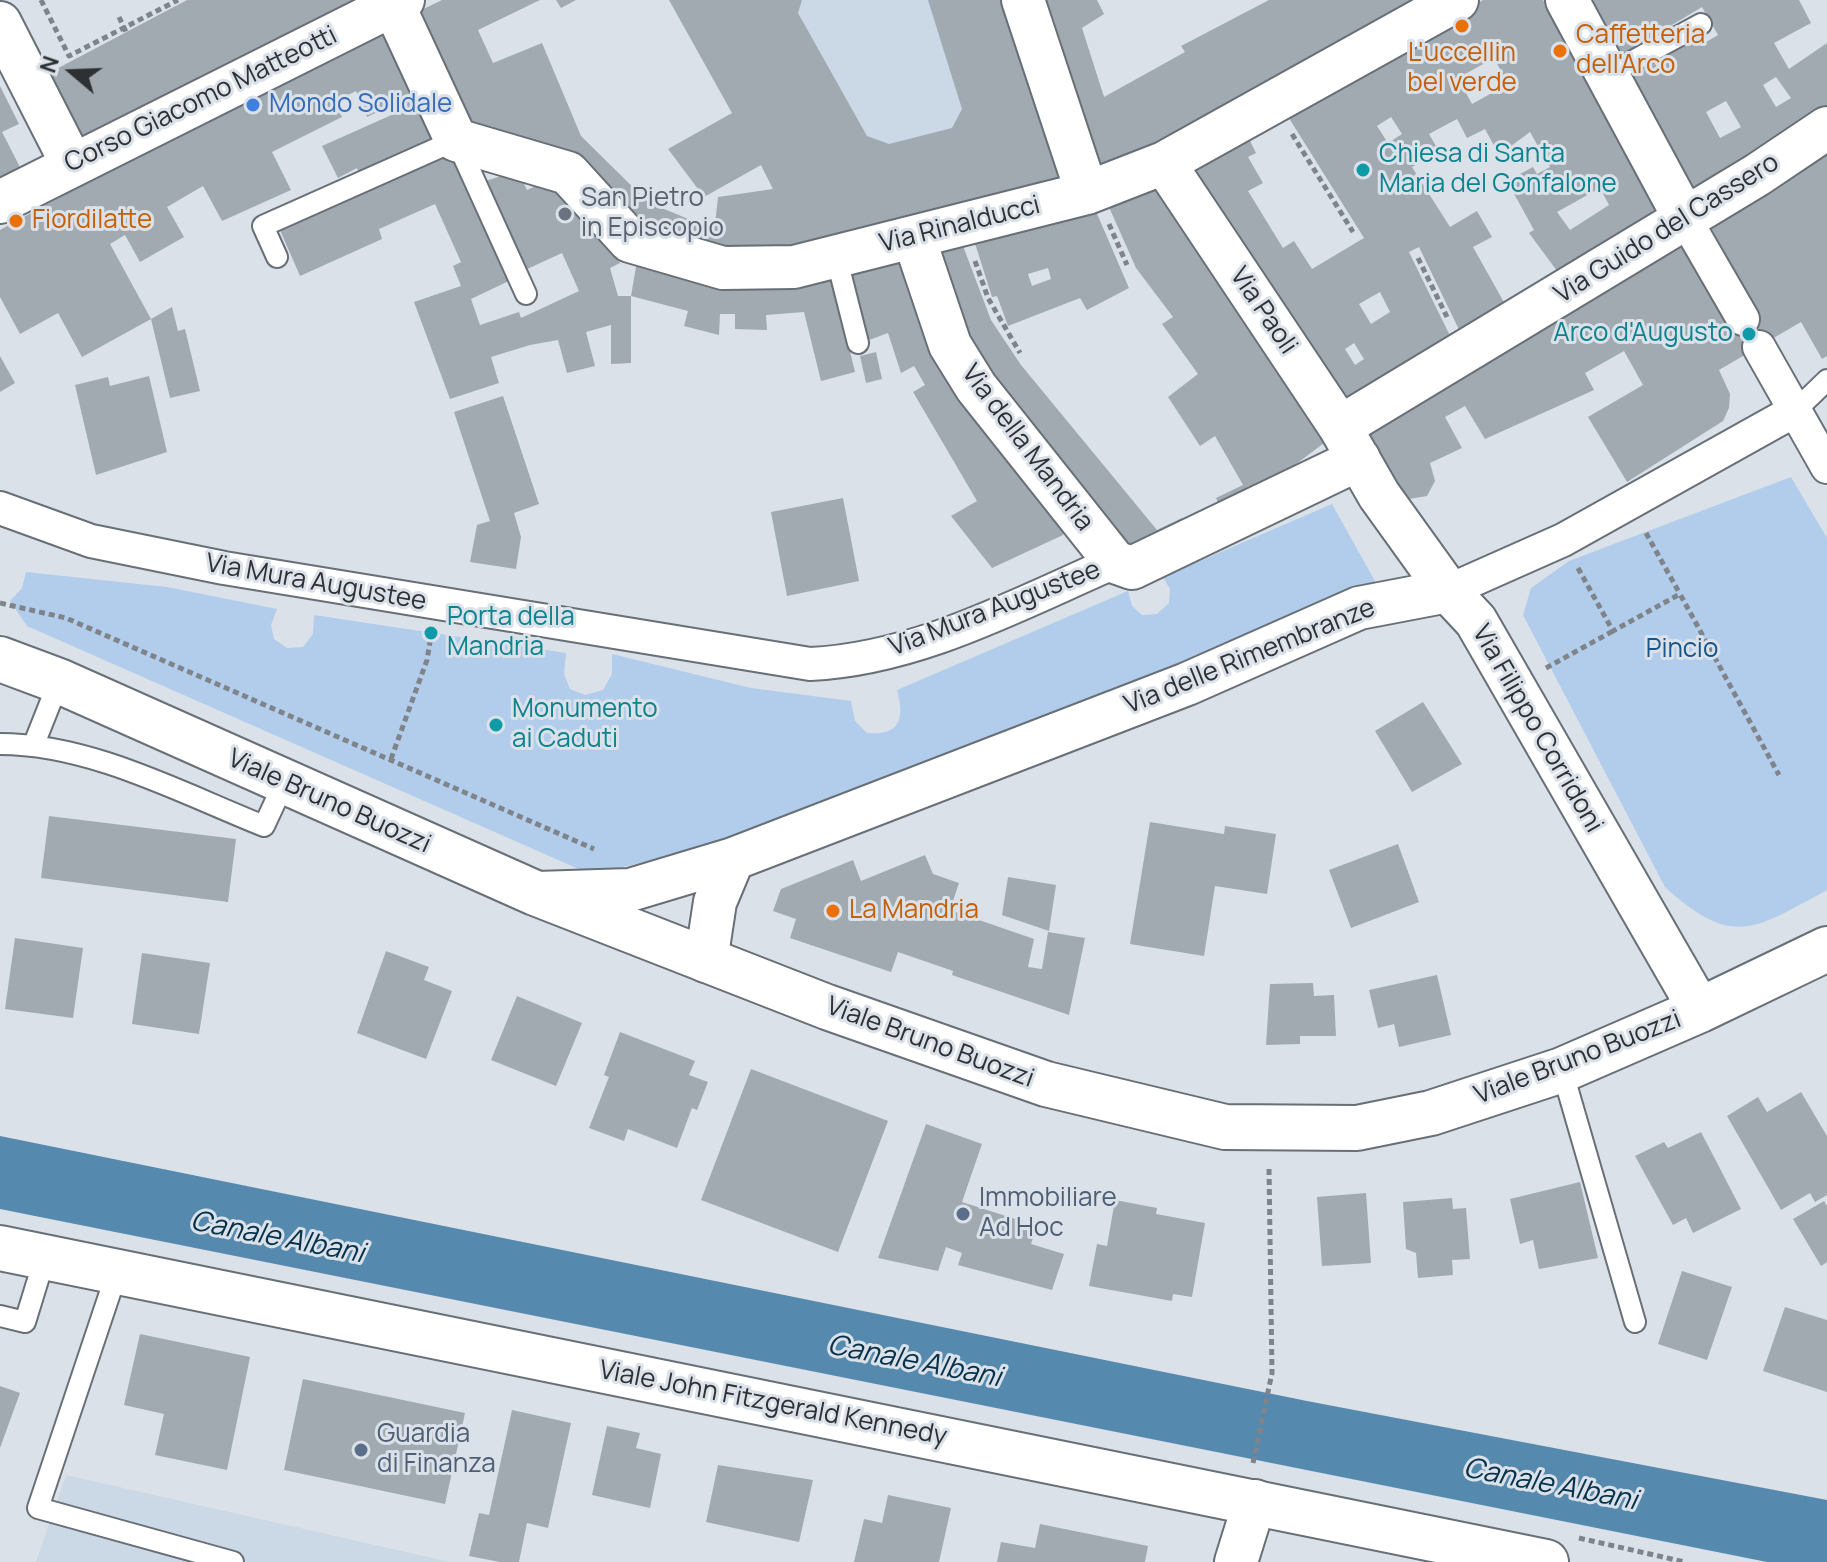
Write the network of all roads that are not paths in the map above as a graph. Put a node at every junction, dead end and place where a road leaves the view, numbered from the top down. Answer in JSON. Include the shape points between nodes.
{"nodes":[{"id":1,"x":1023,"y":0,"type":"edge"},
{"id":2,"x":1457,"y":0,"type":"edge"},
{"id":3,"x":1567,"y":0,"type":"edge"},
{"id":4,"x":396,"y":2,"type":"edge"},
{"id":5,"x":0,"y":23,"type":"edge"},
{"id":6,"x":1701,"y":24,"type":"dead end"},
{"id":7,"x":1607,"y":75,"type":"junction"},
{"id":8,"x":1827,"y":128,"type":"edge"},
{"id":9,"x":456,"y":140,"type":"junction"},
{"id":10,"x":1164,"y":163,"type":"junction"},
{"id":11,"x":72,"y":164,"type":"junction"},
{"id":12,"x":1087,"y":193,"type":"junction"},
{"id":13,"x":0,"y":202,"type":"edge"},
{"id":14,"x":1684,"y":217,"type":"junction"},
{"id":15,"x":914,"y":238,"type":"junction"},
{"id":16,"x":836,"y":256,"type":"junction"},
{"id":17,"x":277,"y":257,"type":"dead end"},
{"id":18,"x":526,"y":294,"type":"dead end"},
{"id":19,"x":1743,"y":319,"type":"dead end"},
{"id":20,"x":858,"y":343,"type":"dead end"},
{"id":21,"x":1759,"y":347,"type":"dead end"},
{"id":22,"x":1827,"y":380,"type":"edge"},
{"id":23,"x":1796,"y":410,"type":"junction"},
{"id":24,"x":1350,"y":443,"type":"junction"},
{"id":25,"x":1827,"y":467,"type":"edge"},
{"id":26,"x":0,"y":508,"type":"edge"},
{"id":27,"x":1115,"y":562,"type":"junction"},
{"id":28,"x":1448,"y":591,"type":"junction"},
{"id":29,"x":0,"y":647,"type":"edge"},
{"id":30,"x":0,"y":659,"type":"edge"},
{"id":31,"x":59,"y":681,"type":"junction"},
{"id":32,"x":0,"y":744,"type":"edge"},
{"id":33,"x":34,"y":744,"type":"junction"},
{"id":34,"x":284,"y":783,"type":"junction"},
{"id":35,"x":733,"y":859,"type":"junction"},
{"id":36,"x":535,"y":893,"type":"junction"},
{"id":37,"x":1827,"y":949,"type":"edge"},
{"id":38,"x":706,"y":961,"type":"junction"},
{"id":39,"x":1700,"y":1010,"type":"junction"},
{"id":40,"x":1562,"y":1070,"type":"junction"},
{"id":41,"x":0,"y":1248,"type":"edge"},
{"id":42,"x":45,"y":1257,"type":"junction"},
{"id":43,"x":117,"y":1272,"type":"junction"},
{"id":44,"x":0,"y":1316,"type":"edge"},
{"id":45,"x":1635,"y":1322,"type":"dead end"},
{"id":46,"x":1254,"y":1481,"type":"junction"},
{"id":47,"x":233,"y":1562,"type":"edge"},
{"id":48,"x":1236,"y":1562,"type":"edge"},
{"id":49,"x":1546,"y":1562,"type":"edge"}],
"edges":[{"from":1,"to":12,"type":"street"},
{"from":2,"to":10,"type":"street","name":"Via Rinalducci"},
{"from":3,"to":7,"type":"street"},
{"from":4,"to":9,"type":"street"},
{"from":4,"to":11,"type":"street","name":"Corso Giacomo Matteotti"},
{"from":5,"to":11,"type":"street"},
{"from":6,"to":7,"type":"lane"},
{"from":7,"to":14,"type":"street"},
{"from":8,"to":14,"type":"street","name":"Via Guido del Cassero"},
{"from":9,"to":16,"type":"street","name":"Via Rinalducci","via":[[568,173],[630,241],[670,254],[723,268],[794,267]]},
{"from":9,"to":17,"type":"lane","via":[[263,226]]},
{"from":9,"to":18,"type":"lane"},
{"from":10,"to":12,"type":"street","name":"Via Rinalducci"},
{"from":10,"to":24,"type":"street","name":"Via Paoli"},
{"from":11,"to":13,"type":"street","name":"Corso Giacomo Matteotti"},
{"from":12,"to":15,"type":"street","name":"Via Rinalducci"},
{"from":14,"to":19,"type":"street"},
{"from":14,"to":24,"type":"street","name":"Via Guido del Cassero","via":[[1465,354]]},
{"from":15,"to":16,"type":"street","name":"Via Rinalducci"},
{"from":15,"to":27,"type":"street","name":"Via della Mandria","via":[[950,345],[976,387]]},
{"from":16,"to":20,"type":"lane"},
{"from":21,"to":23,"type":"street"},
{"from":22,"to":23,"type":"lane"},
{"from":23,"to":25,"type":"street"},
{"from":23,"to":28,"type":"street","name":"Via delle Rimembranze","via":[[1563,540]]},
{"from":24,"to":27,"type":"street","name":"Via Mura Augustee","via":[[1132,568]]},
{"from":24,"to":28,"type":"street","name":"Via Filippo Corridoni","via":[[1379,495]]},
{"from":26,"to":27,"type":"street","name":"Via Mura Augustee","via":[[91,541],[224,568],[810,664],[847,662],[955,630]]},
{"from":28,"to":35,"type":"street","name":"Via delle Rimembranze","via":[[1359,608],[1187,684]]},
{"from":28,"to":39,"type":"street","name":"Via Filippo Corridoni","via":[[1476,621]]},
{"from":29,"to":31,"type":"main road","name":"Viale Bruno Buozzi"},
{"from":30,"to":31,"type":"main road","name":"Viale Bruno Buozzi"},
{"from":31,"to":33,"type":"lane"},
{"from":31,"to":34,"type":"main road","name":"Viale Bruno Buozzi"},
{"from":32,"to":33,"type":"lane"},
{"from":33,"to":34,"type":"lane","via":[[129,772],[264,826]]},
{"from":34,"to":36,"type":"main road","name":"Viale Bruno Buozzi"},
{"from":35,"to":36,"type":"street","name":"Via delle Rimembranze","via":[[630,890]]},
{"from":35,"to":38,"type":"street","via":[[715,902]]},
{"from":36,"to":38,"type":"main road","name":"Viale Bruno Buozzi"},
{"from":37,"to":39,"type":"main road","name":"Viale Bruno Buozzi"},
{"from":38,"to":40,"type":"main road","name":"Viale Bruno Buozzi","via":[[1046,1084],[1225,1127],[1357,1128],[1431,1113]]},
{"from":39,"to":40,"type":"main road","name":"Viale Bruno Buozzi"},
{"from":40,"to":45,"type":"lane"},
{"from":41,"to":42,"type":"main road","name":"Viale John Fitzgerald Kennedy"},
{"from":42,"to":43,"type":"main road","name":"Viale John Fitzgerald Kennedy"},
{"from":42,"to":44,"type":"lane","via":[[25,1322]]},
{"from":43,"to":46,"type":"main road","name":"Viale John Fitzgerald Kennedy"},
{"from":43,"to":47,"type":"lane","via":[[38,1508]]},
{"from":46,"to":48,"type":"street"},
{"from":46,"to":49,"type":"main road","name":"Viale John Fitzgerald Kennedy"}]}
